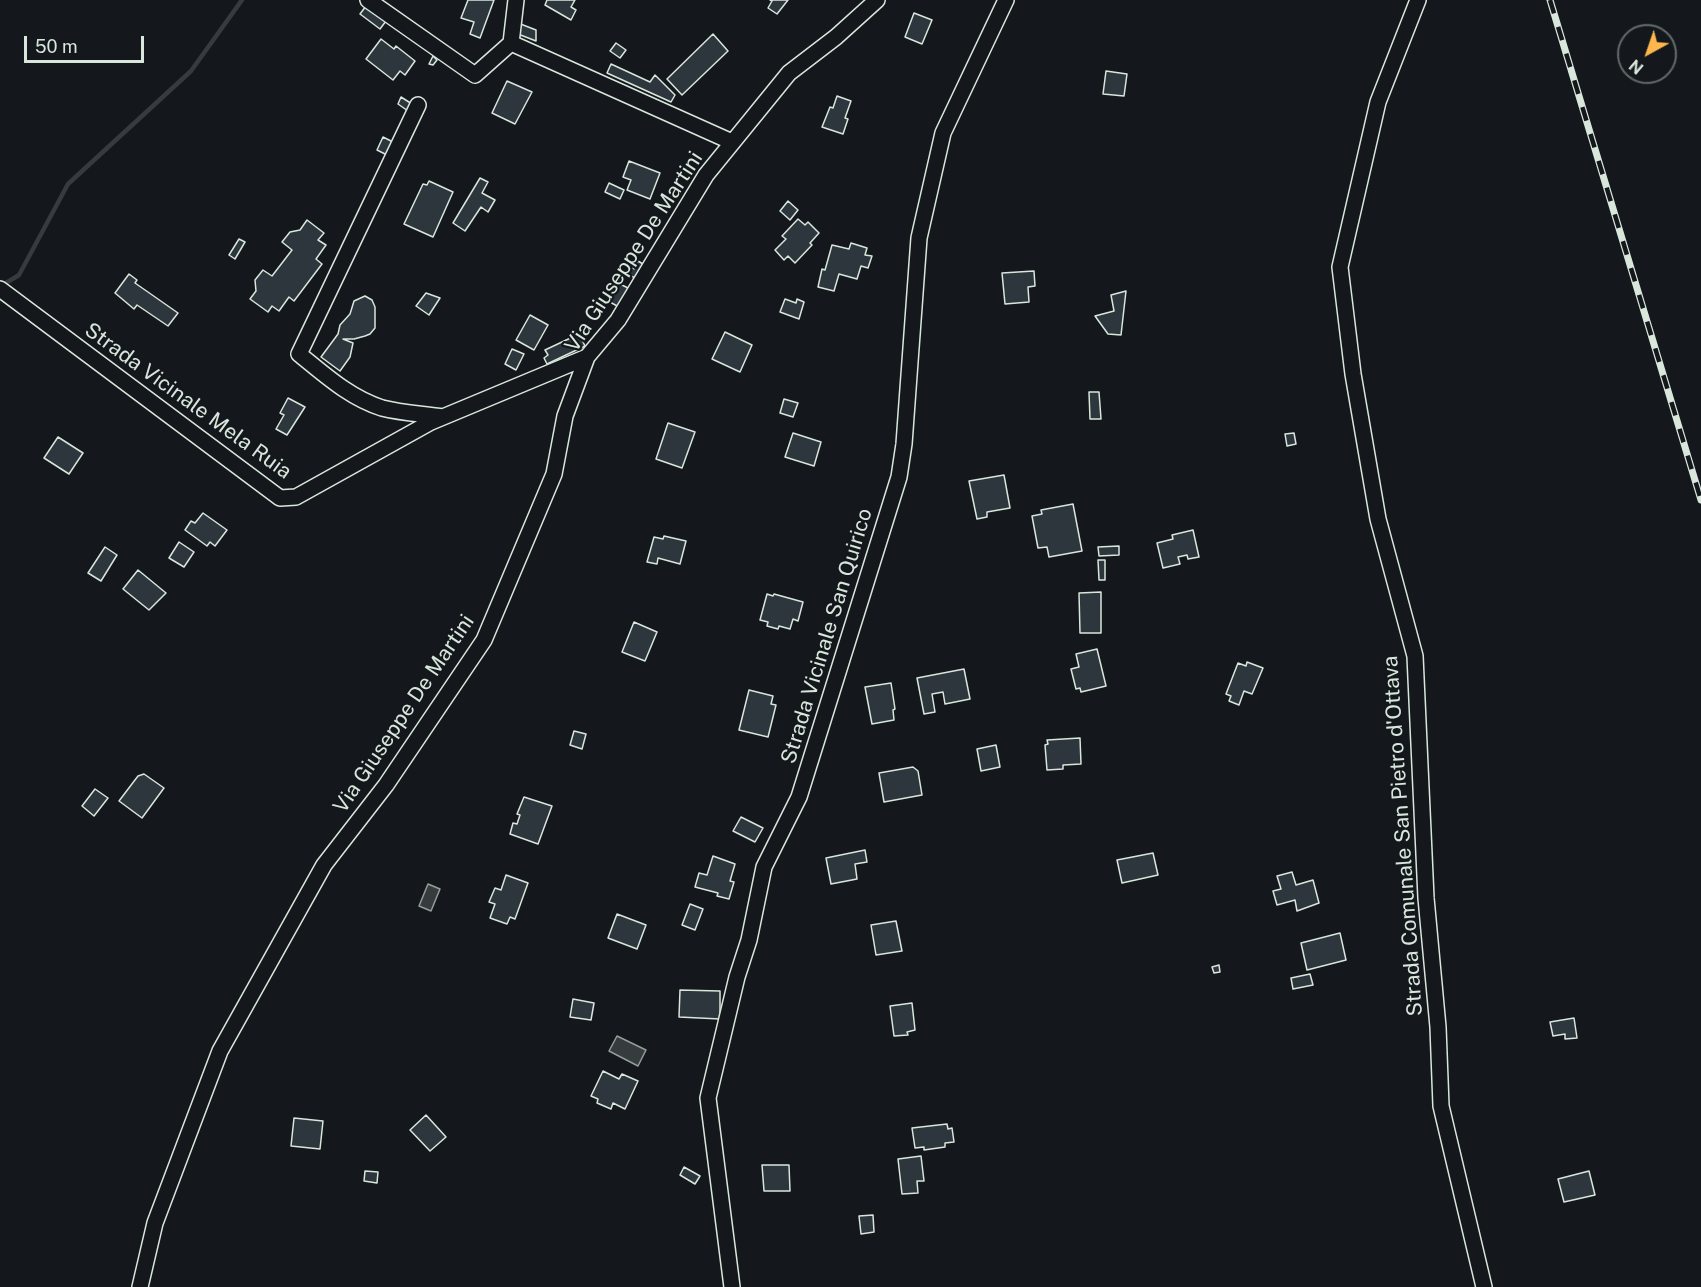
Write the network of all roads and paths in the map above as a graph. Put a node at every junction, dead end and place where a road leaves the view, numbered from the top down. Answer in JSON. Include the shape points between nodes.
{"nodes":[{"id":1,"x":368,"y":0,"type":"edge"},
{"id":2,"x":516,"y":0,"type":"edge"},
{"id":3,"x":877,"y":0,"type":"edge"},
{"id":4,"x":1006,"y":0,"type":"edge"},
{"id":5,"x":1418,"y":0,"type":"edge"},
{"id":6,"x":512,"y":43,"type":"junction"},
{"id":7,"x":418,"y":105,"type":"dead end"},
{"id":8,"x":732,"y":142,"type":"junction"},
{"id":9,"x":5,"y":292,"type":"edge"},
{"id":10,"x":587,"y":357,"type":"junction"},
{"id":11,"x":443,"y":417,"type":"junction"},
{"id":12,"x":140,"y":1287,"type":"edge"},
{"id":13,"x":732,"y":1287,"type":"edge"},
{"id":14,"x":1484,"y":1287,"type":"edge"}],
"edges":[{"from":1,"to":6,"type":"street","via":[[475,75]]},
{"from":2,"to":6,"type":"street"},
{"from":3,"to":8,"type":"street","name":"Via Giuseppe De Martini","via":[[789,73]]},
{"from":4,"to":13,"type":"street","name":"Strada Vicinale San Quirico","via":[[944,134],[919,238],[899,477],[799,797],[764,867],[708,1098]]},
{"from":5,"to":14,"type":"street","name":"Strada Comunale San Pietro d'Ottava","via":[[1378,102],[1340,267],[1353,374],[1378,519],[1415,656],[1441,1106]]},
{"from":6,"to":8,"type":"street","name":"Via Giuseppe De Martini"},
{"from":7,"to":11,"type":"street","via":[[299,354],[368,402]]},
{"from":8,"to":10,"type":"street","name":"Via Giuseppe De Martini","via":[[706,175],[618,320]]},
{"from":9,"to":11,"type":"street","name":"Strada Vicinale Mela Ruia","via":[[280,498],[296,497]]},
{"from":10,"to":11,"type":"street","name":"Strada Vicinale Mela Ruia"},
{"from":10,"to":12,"type":"street","name":"Via Giuseppe De Martini","via":[[565,416],[554,474],[484,640],[386,785],[324,864],[220,1051],[155,1223]]}]}
